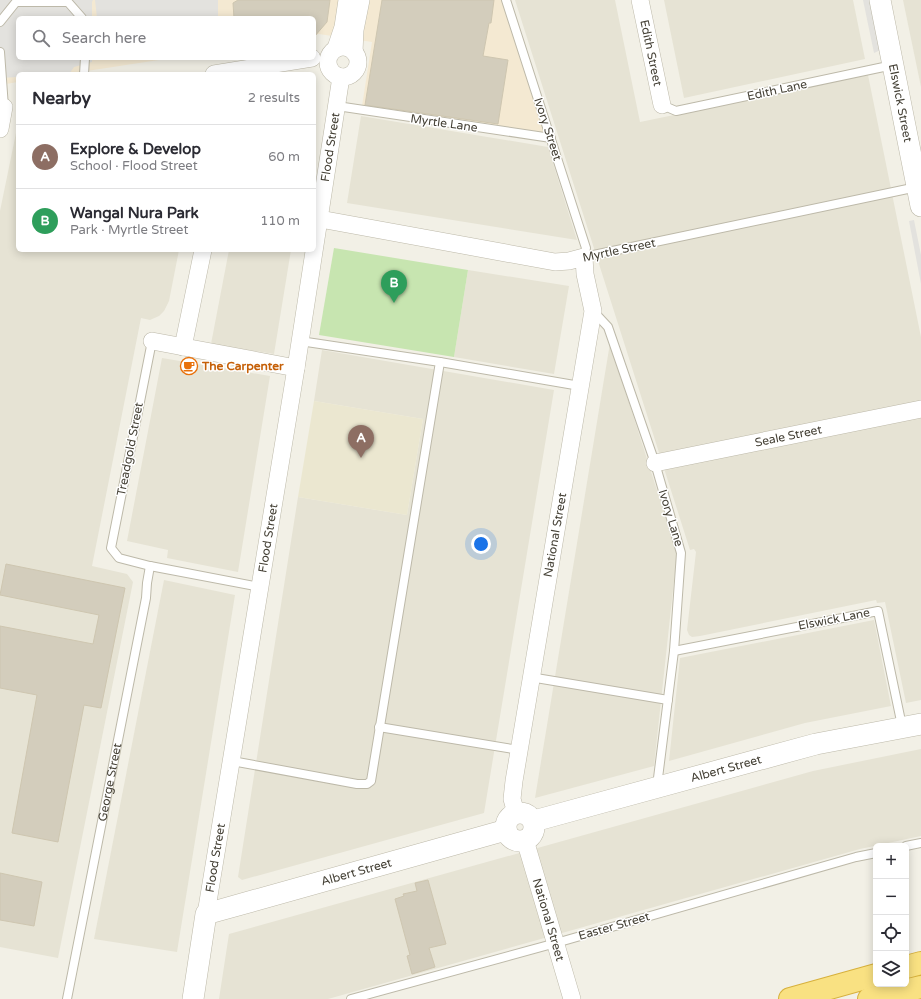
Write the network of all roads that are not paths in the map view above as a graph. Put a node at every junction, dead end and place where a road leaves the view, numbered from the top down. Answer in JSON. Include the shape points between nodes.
{"nodes":[{"id":1,"x":347,"y":0,"type":"edge"},
{"id":2,"x":361,"y":0,"type":"edge"},
{"id":3,"x":506,"y":0,"type":"edge"},
{"id":4,"x":640,"y":0,"type":"edge"},
{"id":5,"x":880,"y":0,"type":"edge"},
{"id":6,"x":887,"y":0,"type":"edge"},
{"id":7,"x":80,"y":16,"type":"edge"},
{"id":8,"x":0,"y":22,"type":"edge"},
{"id":9,"x":0,"y":52,"type":"edge"},
{"id":10,"x":354,"y":52,"type":"junction"},
{"id":11,"x":322,"y":56,"type":"edge"},
{"id":12,"x":85,"y":60,"type":"edge"},
{"id":13,"x":298,"y":60,"type":"edge"},
{"id":14,"x":893,"y":65,"type":"junction"},
{"id":15,"x":84,"y":72,"type":"edge"},
{"id":16,"x":226,"y":72,"type":"edge"},
{"id":17,"x":341,"y":77,"type":"junction"},
{"id":18,"x":662,"y":105,"type":"joint"},
{"id":19,"x":7,"y":106,"type":"edge"},
{"id":20,"x":337,"y":106,"type":"junction"},
{"id":21,"x":0,"y":129,"type":"edge"},
{"id":22,"x":551,"y":138,"type":"junction"},
{"id":23,"x":919,"y":185,"type":"edge"},
{"id":24,"x":320,"y":219,"type":"junction"},
{"id":25,"x":316,"y":243,"type":"edge"},
{"id":26,"x":203,"y":252,"type":"edge"},
{"id":27,"x":315,"y":252,"type":"edge"},
{"id":28,"x":584,"y":257,"type":"junction"},
{"id":29,"x":593,"y":311,"type":"junction"},
{"id":30,"x":152,"y":341,"type":"joint"},
{"id":31,"x":300,"y":341,"type":"junction"},
{"id":32,"x":182,"y":347,"type":"junction"},
{"id":33,"x":440,"y":362,"type":"junction"},
{"id":34,"x":296,"y":368,"type":"junction"},
{"id":35,"x":580,"y":386,"type":"junction"},
{"id":36,"x":921,"y":409,"type":"edge"},
{"id":37,"x":655,"y":463,"type":"junction"},
{"id":38,"x":150,"y":566,"type":"junction"},
{"id":39,"x":260,"y":587,"type":"junction"},
{"id":40,"x":674,"y":651,"type":"junction"},
{"id":41,"x":530,"y":677,"type":"junction"},
{"id":42,"x":668,"y":700,"type":"junction"},
{"id":43,"x":912,"y":726,"type":"edge"},
{"id":44,"x":379,"y":727,"type":"junction"},
{"id":45,"x":519,"y":750,"type":"junction"},
{"id":46,"x":232,"y":760,"type":"junction"},
{"id":47,"x":657,"y":787,"type":"junction"},
{"id":48,"x":518,"y":821,"type":"junction"},
{"id":49,"x":525,"y":840,"type":"joint"},
{"id":50,"x":921,"y":843,"type":"edge"},
{"id":51,"x":909,"y":845,"type":"edge"},
{"id":52,"x":873,"y":854,"type":"edge"},
{"id":53,"x":206,"y":914,"type":"junction"},
{"id":54,"x":556,"y":943,"type":"junction"},
{"id":55,"x":921,"y":963,"type":"edge"},
{"id":56,"x":909,"y":966,"type":"edge"},
{"id":57,"x":873,"y":976,"type":"edge"},
{"id":58,"x":921,"y":987,"type":"edge"},
{"id":59,"x":67,"y":999,"type":"edge"},
{"id":60,"x":193,"y":999,"type":"edge"},
{"id":61,"x":351,"y":999,"type":"edge"},
{"id":62,"x":572,"y":999,"type":"edge"},
{"id":63,"x":790,"y":999,"type":"edge"},
{"id":64,"x":869,"y":999,"type":"edge"}],
"edges":[{"from":1,"to":11,"type":"street","via":[[343,27]]},
{"from":2,"to":10,"type":"street"},
{"from":3,"to":22,"type":"lane","name":"Ivory Street"},
{"from":4,"to":18,"type":"street","name":"Edith Street"},
{"from":5,"to":6,"type":"street"},
{"from":5,"to":14,"type":"street","name":"Elswick Street"},
{"from":7,"to":8,"type":"lane","via":[[68,2],[16,2]]},
{"from":9,"to":19,"type":"lane"},
{"from":10,"to":11,"type":"street","via":[[346,47]]},
{"from":10,"to":17,"type":"street","via":[[358,60],[356,69],[350,75]]},
{"from":11,"to":17,"type":"street","via":[[331,71]]},
{"from":12,"to":15,"type":"lane"},
{"from":13,"to":16,"type":"street"},
{"from":14,"to":18,"type":"lane","name":"Edith Lane","via":[[676,111]]},
{"from":14,"to":23,"type":"street","name":"Elswick Street"},
{"from":17,"to":20,"type":"street","name":"Flood Street"},
{"from":19,"to":21,"type":"street"},
{"from":20,"to":22,"type":"lane","name":"Myrtle Lane"},
{"from":20,"to":24,"type":"street","name":"Flood Street"},
{"from":22,"to":28,"type":"lane","name":"Ivory Street","via":[[586,248]]},
{"from":23,"to":28,"type":"lane","name":"Myrtle Street"},
{"from":24,"to":25,"type":"street","name":"Flood Street"},
{"from":24,"to":28,"type":"street","name":"Myrtle Street","via":[[555,262]]},
{"from":26,"to":32,"type":"street"},
{"from":27,"to":31,"type":"street","name":"Flood Street"},
{"from":28,"to":29,"type":"street","name":"National Street"},
{"from":29,"to":35,"type":"street","name":"National Street"},
{"from":29,"to":37,"type":"lane","name":"Ivory Lane","via":[[608,327]]},
{"from":30,"to":32,"type":"street","name":"Treadgold Street"},
{"from":30,"to":38,"type":"lane","name":"Treadgold Street","via":[[111,548],[119,558]]},
{"from":31,"to":33,"type":"lane"},
{"from":31,"to":34,"type":"street","name":"Flood Street"},
{"from":32,"to":34,"type":"street","name":"Treadgold Street"},
{"from":33,"to":35,"type":"lane"},
{"from":33,"to":44,"type":"lane"},
{"from":34,"to":39,"type":"street","name":"Flood Street"},
{"from":35,"to":41,"type":"street","name":"National Street"},
{"from":36,"to":37,"type":"street","name":"Seale Street"},
{"from":37,"to":40,"type":"lane","name":"Ivory Lane","via":[[681,553]]},
{"from":38,"to":39,"type":"lane","name":"Treadgold Street"},
{"from":38,"to":59,"type":"lane","name":"George Street","via":[[146,598]]},
{"from":39,"to":46,"type":"street","name":"Flood Street"},
{"from":40,"to":42,"type":"lane","name":"Ivory Lane"},
{"from":40,"to":43,"type":"lane","name":"Elswick Lane","via":[[878,611]]},
{"from":41,"to":42,"type":"lane"},
{"from":41,"to":45,"type":"street","name":"National Street"},
{"from":42,"to":47,"type":"lane","name":"Ivory Lane"},
{"from":43,"to":47,"type":"street","name":"Albert Street","via":[[816,744]]},
{"from":44,"to":45,"type":"lane"},
{"from":44,"to":46,"type":"lane","via":[[371,781],[367,784]]},
{"from":45,"to":48,"type":"street","name":"National Street","via":[[512,799]]},
{"from":46,"to":53,"type":"street","name":"Flood Street"},
{"from":47,"to":48,"type":"street","name":"Albert Street"},
{"from":48,"to":49,"type":"street","via":[[508,835],[516,840]]},
{"from":48,"to":53,"type":"street","name":"Albert Street"},
{"from":49,"to":54,"type":"street","name":"National Street"},
{"from":50,"to":51,"type":"lane"},
{"from":52,"to":54,"type":"lane","name":"Easter Street"},
{"from":53,"to":60,"type":"street","name":"Flood Street"},
{"from":54,"to":61,"type":"lane","name":"Easter Street"},
{"from":54,"to":62,"type":"street","name":"National Street"},
{"from":55,"to":56,"type":"highway"},
{"from":57,"to":63,"type":"highway"},
{"from":58,"to":64,"type":"highway"}]}
